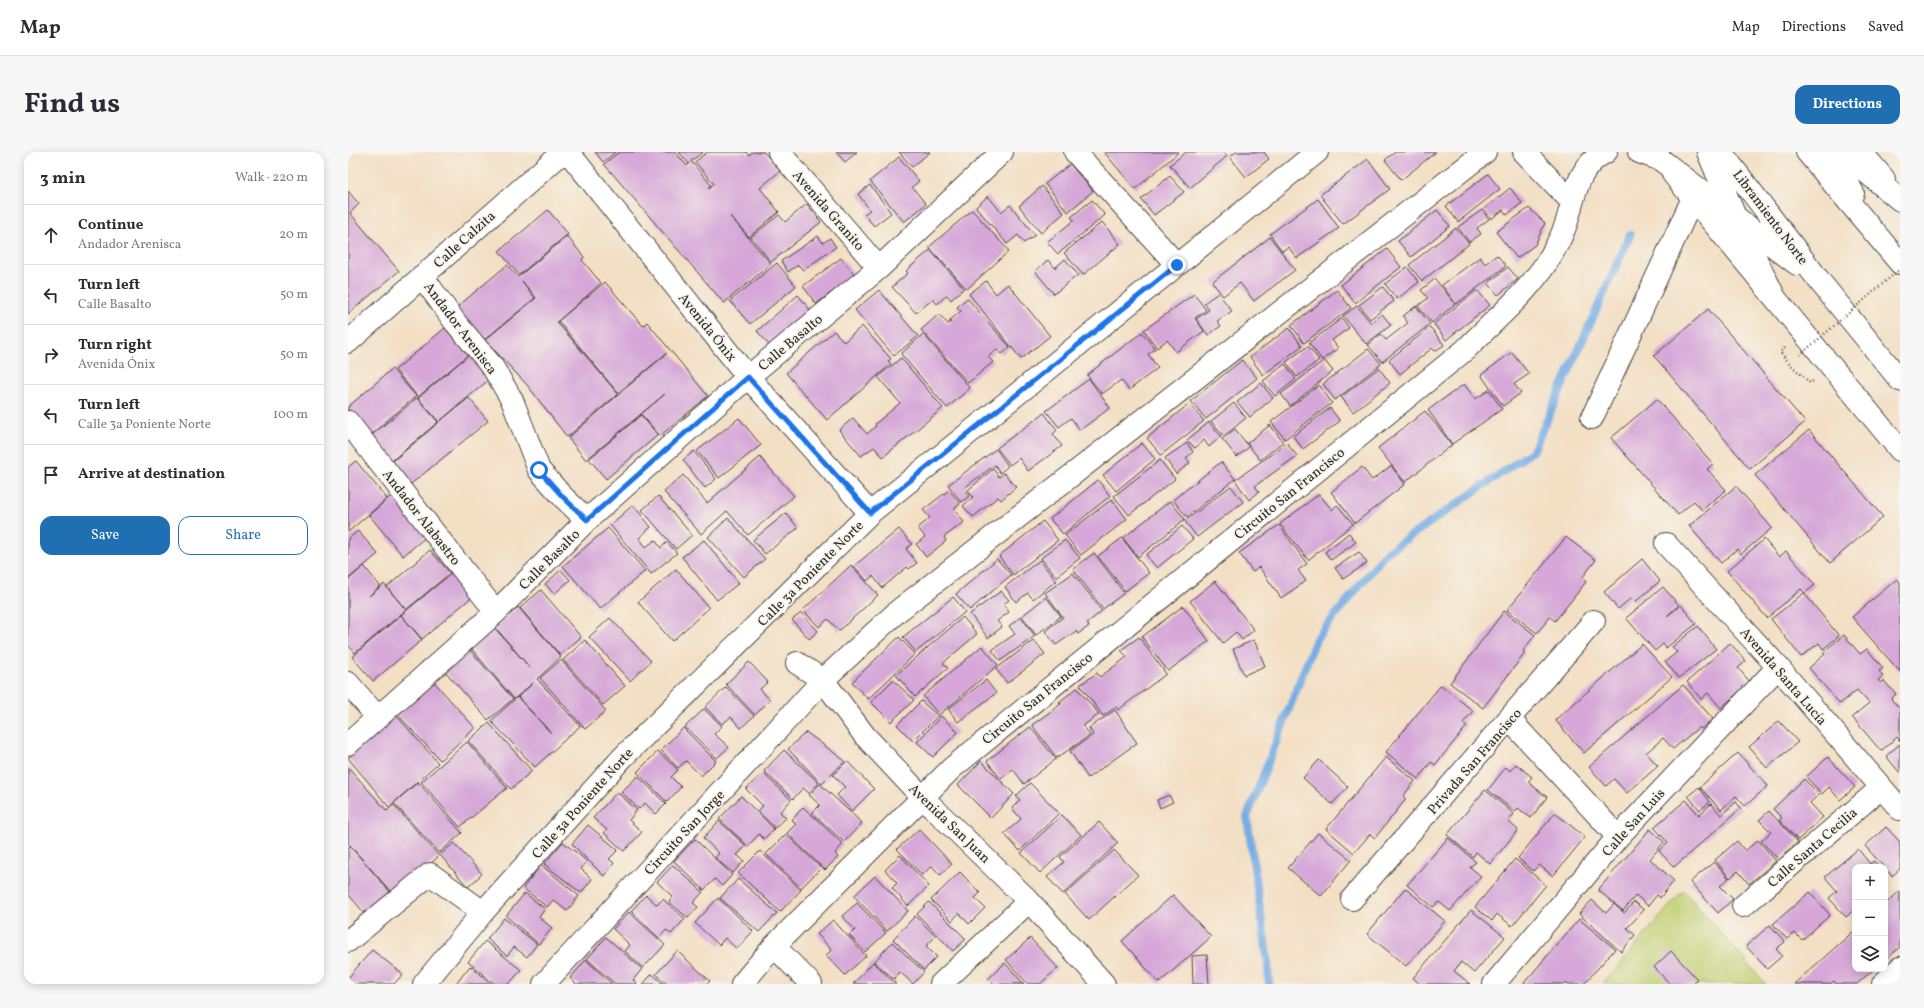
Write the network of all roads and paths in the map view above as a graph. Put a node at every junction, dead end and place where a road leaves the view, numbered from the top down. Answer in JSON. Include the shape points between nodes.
{"nodes":[{"id":1,"x":563,"y":152,"type":"edge"},
{"id":2,"x":568,"y":152,"type":"edge"},
{"id":3,"x":779,"y":152,"type":"edge"},
{"id":4,"x":1002,"y":152,"type":"edge"},
{"id":5,"x":1075,"y":152,"type":"edge"},
{"id":6,"x":1318,"y":152,"type":"edge"},
{"id":7,"x":1485,"y":152,"type":"edge"},
{"id":8,"x":1524,"y":152,"type":"edge"},
{"id":9,"x":1606,"y":152,"type":"edge"},
{"id":10,"x":1639,"y":152,"type":"edge"},
{"id":11,"x":1708,"y":152,"type":"edge"},
{"id":12,"x":1721,"y":152,"type":"edge"},
{"id":13,"x":1807,"y":152,"type":"edge"},
{"id":14,"x":1832,"y":152,"type":"edge"},
{"id":15,"x":1842,"y":152,"type":"edge"},
{"id":16,"x":1861,"y":152,"type":"edge"},
{"id":17,"x":1658,"y":156,"type":"edge"},
{"id":18,"x":1692,"y":198,"type":"junction"},
{"id":19,"x":1900,"y":199,"type":"edge"},
{"id":20,"x":1572,"y":202,"type":"junction"},
{"id":21,"x":1734,"y":214,"type":"junction"},
{"id":22,"x":1869,"y":224,"type":"junction"},
{"id":23,"x":1900,"y":263,"type":"edge"},
{"id":24,"x":1177,"y":265,"type":"junction"},
{"id":25,"x":878,"y":268,"type":"junction"},
{"id":26,"x":1900,"y":269,"type":"edge"},
{"id":27,"x":422,"y":276,"type":"junction"},
{"id":28,"x":1821,"y":283,"type":"junction"},
{"id":29,"x":1774,"y":296,"type":"junction"},
{"id":30,"x":348,"y":342,"type":"edge"},
{"id":31,"x":1800,"y":355,"type":"dead end"},
{"id":32,"x":748,"y":377,"type":"junction"},
{"id":33,"x":1900,"y":380,"type":"edge"},
{"id":34,"x":1592,"y":418,"type":"dead end"},
{"id":35,"x":348,"y":422,"type":"edge"},
{"id":36,"x":1900,"y":450,"type":"edge"},
{"id":37,"x":870,"y":513,"type":"junction"},
{"id":38,"x":587,"y":520,"type":"junction"},
{"id":39,"x":1666,"y":544,"type":"dead end"},
{"id":40,"x":496,"y":612,"type":"junction"},
{"id":41,"x":1594,"y":621,"type":"dead end"},
{"id":42,"x":797,"y":663,"type":"dead end"},
{"id":43,"x":1778,"y":668,"type":"junction"},
{"id":44,"x":823,"y":680,"type":"junction"},
{"id":45,"x":348,"y":683,"type":"edge"},
{"id":46,"x":378,"y":718,"type":"junction"},
{"id":47,"x":1510,"y":720,"type":"junction"},
{"id":48,"x":348,"y":744,"type":"edge"},
{"id":49,"x":1881,"y":788,"type":"junction"},
{"id":50,"x":922,"y":798,"type":"junction"},
{"id":51,"x":1900,"y":809,"type":"edge"},
{"id":52,"x":1618,"y":837,"type":"junction"},
{"id":53,"x":1352,"y":900,"type":"dead end"},
{"id":54,"x":1029,"y":901,"type":"junction"},
{"id":55,"x":1743,"y":906,"type":"dead end"},
{"id":56,"x":483,"y":912,"type":"junction"},
{"id":57,"x":348,"y":941,"type":"edge"},
{"id":58,"x":774,"y":946,"type":"junction"},
{"id":59,"x":1900,"y":968,"type":"edge"},
{"id":60,"x":424,"y":984,"type":"edge"},
{"id":61,"x":544,"y":984,"type":"edge"},
{"id":62,"x":742,"y":984,"type":"edge"},
{"id":63,"x":811,"y":984,"type":"edge"},
{"id":64,"x":941,"y":984,"type":"edge"},
{"id":65,"x":1104,"y":984,"type":"edge"},
{"id":66,"x":1494,"y":984,"type":"edge"},
{"id":67,"x":1883,"y":984,"type":"edge"}],
"edges":[{"from":1,"to":27,"type":"main road","name":"Calle Calzita"},
{"from":2,"to":32,"type":"main road","name":"Avenida Ónix"},
{"from":3,"to":25,"type":"main road","name":"Avenida Granito"},
{"from":4,"to":25,"type":"main road","name":"Calle Basalto"},
{"from":5,"to":24,"type":"main road"},
{"from":6,"to":24,"type":"main road","name":"Calle 3a Poniente Norte"},
{"from":7,"to":44,"type":"main road","via":[[898,611]]},
{"from":8,"to":20,"type":"main road"},
{"from":9,"to":20,"type":"main road","name":"Circuito San Francisco","via":[[1594,158],[1587,167],[1576,185]]},
{"from":10,"to":17,"type":"main road"},
{"from":11,"to":21,"type":"main road"},
{"from":12,"to":28,"type":"main road","name":"Libramiento Norte"},
{"from":13,"to":22,"type":"main road"},
{"from":14,"to":22,"type":"main road"},
{"from":15,"to":19,"type":"main road"},
{"from":16,"to":19,"type":"main road"},
{"from":17,"to":18,"type":"main road"},
{"from":17,"to":21,"type":"main road"},
{"from":18,"to":29,"type":"main road"},
{"from":18,"to":34,"type":"main road"},
{"from":20,"to":50,"type":"main road","name":"Circuito San Francisco","via":[[1567,223],[1553,252],[1534,280],[1465,350],[952,768]]},
{"from":21,"to":28,"type":"main road"},
{"from":21,"to":29,"type":"main road"},
{"from":22,"to":23,"type":"main road"},
{"from":24,"to":37,"type":"main road","name":"Calle 3a Poniente Norte"},
{"from":25,"to":32,"type":"main road","name":"Calle Basalto"},
{"from":26,"to":31,"type":"path","bridge":true},
{"from":27,"to":30,"type":"main road","name":"Calle Calzita"},
{"from":27,"to":38,"type":"main road","name":"Andador Arenisca","via":[[455,322],[492,366],[512,400],[539,470]]},
{"from":28,"to":33,"type":"main road"},
{"from":29,"to":36,"type":"main road"},
{"from":32,"to":37,"type":"main road","name":"Avenida Ónix"},
{"from":32,"to":38,"type":"main road","name":"Calle Basalto"},
{"from":35,"to":40,"type":"main road","name":"Andador Alabastro"},
{"from":37,"to":56,"type":"main road","name":"Calle 3a Poniente Norte","via":[[622,758]]},
{"from":38,"to":40,"type":"main road","name":"Calle Basalto"},
{"from":39,"to":43,"type":"main road","name":"Avenida Santa Lucía"},
{"from":40,"to":46,"type":"main road","name":"Calle Basalto"},
{"from":41,"to":47,"type":"main road","name":"Privada San Francisco"},
{"from":42,"to":44,"type":"main road","name":"Avenida San Juan"},
{"from":43,"to":49,"type":"main road","name":"Avenida Santa Lucía"},
{"from":43,"to":52,"type":"main road","name":"Calle San Luis"},
{"from":44,"to":50,"type":"main road","name":"Avenida San Juan","via":[[865,736]]},
{"from":44,"to":61,"type":"main road","name":"Circuito San Jorge"},
{"from":45,"to":46,"type":"main road"},
{"from":46,"to":48,"type":"main road","name":"Calle Basalto"},
{"from":47,"to":52,"type":"main road"},
{"from":47,"to":53,"type":"main road","name":"Privada San Francisco"},
{"from":49,"to":51,"type":"main road","name":"Avenida Santa Lucía"},
{"from":49,"to":55,"type":"main road","name":"Calle Santa Cecilia"},
{"from":50,"to":54,"type":"main road","name":"Avenida San Juan"},
{"from":50,"to":58,"type":"main road"},
{"from":52,"to":66,"type":"main road","name":"Calle San Luis"},
{"from":54,"to":64,"type":"main road"},
{"from":54,"to":65,"type":"main road","name":"Avenida San Juan"},
{"from":56,"to":57,"type":"main road","via":[[430,874]]},
{"from":56,"to":60,"type":"main road","name":"Calle 3a Poniente Norte"},
{"from":58,"to":62,"type":"main road"},
{"from":58,"to":63,"type":"main road"},
{"from":59,"to":67,"type":"main road"}]}
